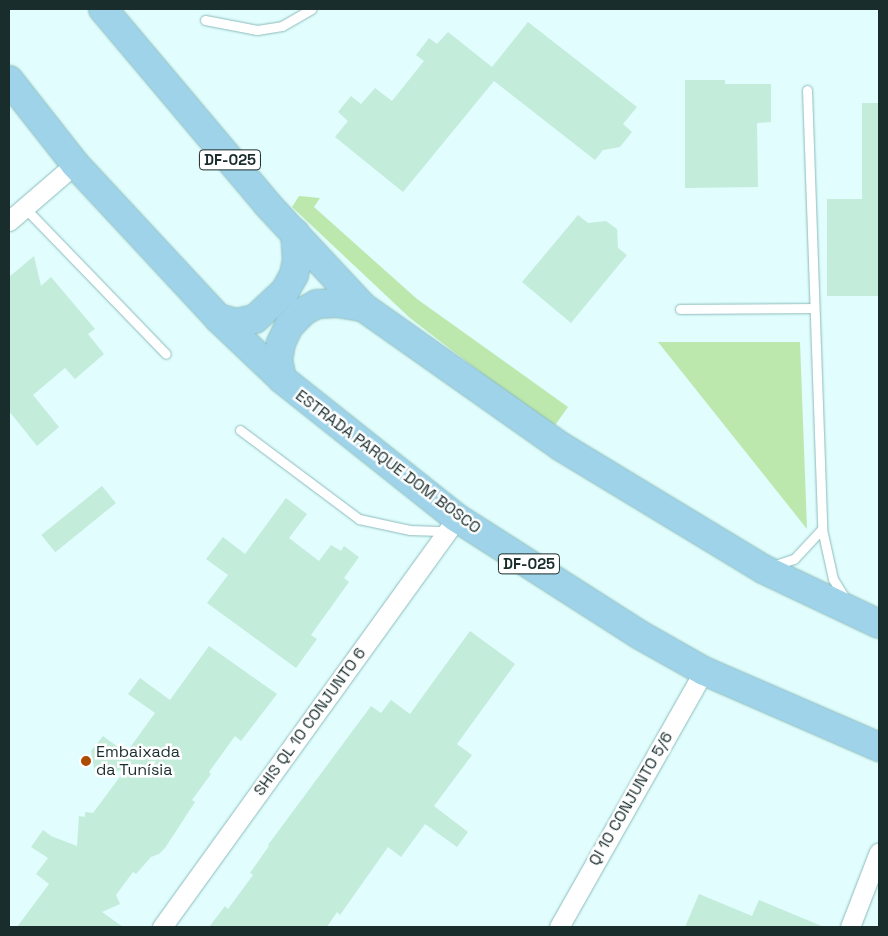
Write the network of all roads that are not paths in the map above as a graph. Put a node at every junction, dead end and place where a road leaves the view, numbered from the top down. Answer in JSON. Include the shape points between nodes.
{"nodes":[{"id":1,"x":103,"y":9,"type":"edge"},
{"id":2,"x":311,"y":9,"type":"edge"},
{"id":3,"x":205,"y":20,"type":"dead end"},
{"id":4,"x":9,"y":80,"type":"edge"},
{"id":5,"x":807,"y":90,"type":"dead end"},
{"id":6,"x":75,"y":164,"type":"junction"},
{"id":7,"x":24,"y":208,"type":"junction"},
{"id":8,"x":9,"y":221,"type":"edge"},
{"id":9,"x":295,"y":232,"type":"junction"},
{"id":10,"x":363,"y":307,"type":"junction"},
{"id":11,"x":814,"y":308,"type":"junction"},
{"id":12,"x":680,"y":309,"type":"dead end"},
{"id":13,"x":218,"y":318,"type":"junction"},
{"id":14,"x":166,"y":354,"type":"dead end"},
{"id":15,"x":282,"y":380,"type":"junction"},
{"id":16,"x":240,"y":430,"type":"dead end"},
{"id":17,"x":452,"y":524,"type":"junction"},
{"id":18,"x":822,"y":528,"type":"junction"},
{"id":19,"x":763,"y":569,"type":"junction"},
{"id":20,"x":872,"y":621,"type":"edge"},
{"id":21,"x":704,"y":671,"type":"junction"},
{"id":22,"x":879,"y":747,"type":"edge"},
{"id":23,"x":879,"y":852,"type":"edge"},
{"id":24,"x":162,"y":927,"type":"edge"},
{"id":25,"x":559,"y":927,"type":"edge"},
{"id":26,"x":850,"y":927,"type":"edge"}],
"edges":[{"from":1,"to":9,"type":"main road","number":"DF-025","via":[[267,204]]},
{"from":2,"to":3,"type":"lane","via":[[282,26],[257,30]]},
{"from":4,"to":6,"type":"main road","name":"ESTRADA PARQUE DOM BOSCO","number":"DF-025"},
{"from":5,"to":11,"type":"lane"},
{"from":6,"to":7,"type":"street"},
{"from":6,"to":13,"type":"main road","name":"ESTRADA PARQUE DOM BOSCO","number":"DF-025"},
{"from":7,"to":8,"type":"street"},
{"from":7,"to":14,"type":"lane"},
{"from":9,"to":10,"type":"main road","number":"DF-025"},
{"from":9,"to":13,"type":"main road","via":[[297,260],[294,276],[285,291],[255,319],[237,323]]},
{"from":10,"to":15,"type":"main road","via":[[317,304],[304,311],[289,326],[281,343],[278,360]]},
{"from":10,"to":19,"type":"main road","number":"DF-025","via":[[560,446]]},
{"from":11,"to":12,"type":"lane"},
{"from":11,"to":18,"type":"lane"},
{"from":13,"to":15,"type":"main road","name":"ESTRADA PARQUE DOM BOSCO","number":"DF-025"},
{"from":15,"to":17,"type":"main road","name":"ESTRADA PARQUE DOM BOSCO","number":"DF-025"},
{"from":16,"to":17,"type":"lane","via":[[359,519],[410,530]]},
{"from":17,"to":21,"type":"main road","name":"ESTRADA PARQUE DOM BOSCO","number":"DF-025"},
{"from":17,"to":24,"type":"street","name":"SHIS QL 10 CONJUNTO 6"},
{"from":18,"to":19,"type":"lane","via":[[794,559]]},
{"from":18,"to":20,"type":"lane","via":[[833,579],[841,595]]},
{"from":19,"to":20,"type":"main road","number":"DF-025"},
{"from":21,"to":22,"type":"main road","name":"ESTRADA PARQUE DOM BOSCO","number":"DF-025"},
{"from":21,"to":25,"type":"street","name":"QI 10 CONJUNTO 5/6"},
{"from":23,"to":26,"type":"street"}]}
